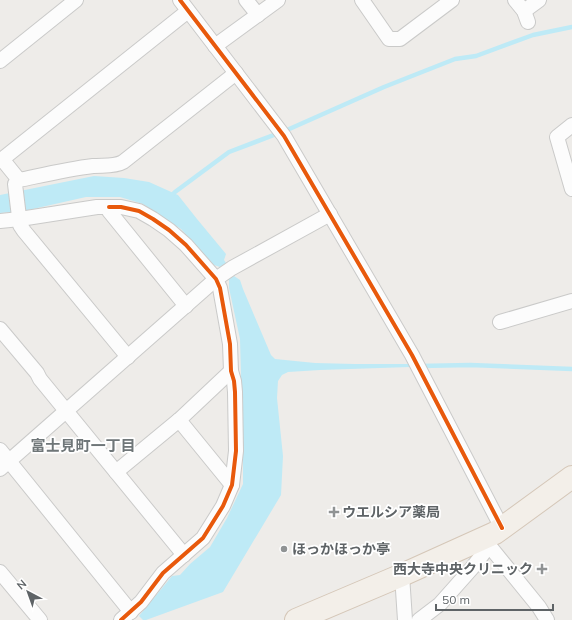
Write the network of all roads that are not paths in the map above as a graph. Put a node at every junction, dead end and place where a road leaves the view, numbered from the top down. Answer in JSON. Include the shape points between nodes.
{"nodes":[{"id":1,"x":76,"y":0,"type":"edge"},
{"id":2,"x":246,"y":0,"type":"edge"},
{"id":3,"x":278,"y":0,"type":"edge"},
{"id":4,"x":362,"y":0,"type":"edge"},
{"id":5,"x":452,"y":0,"type":"edge"},
{"id":6,"x":515,"y":0,"type":"edge"},
{"id":7,"x":539,"y":0,"type":"edge"},
{"id":8,"x":184,"y":6,"type":"edge"},
{"id":9,"x":258,"y":15,"type":"junction"},
{"id":10,"x":215,"y":46,"type":"junction"},
{"id":11,"x":0,"y":61,"type":"edge"},
{"id":12,"x":236,"y":73,"type":"junction"},
{"id":13,"x":572,"y":125,"type":"edge"},
{"id":14,"x":1,"y":160,"type":"edge"},
{"id":15,"x":17,"y":185,"type":"junction"},
{"id":16,"x":572,"y":189,"type":"edge"},
{"id":17,"x":109,"y":207,"type":"junction"},
{"id":18,"x":330,"y":214,"type":"junction"},
{"id":19,"x":19,"y":216,"type":"junction"},
{"id":20,"x":0,"y":220,"type":"edge"},
{"id":21,"x":223,"y":274,"type":"junction"},
{"id":22,"x":572,"y":301,"type":"edge"},
{"id":23,"x":186,"y":306,"type":"junction"},
{"id":24,"x":500,"y":322,"type":"dead end"},
{"id":25,"x":0,"y":328,"type":"edge"},
{"id":26,"x":128,"y":357,"type":"junction"},
{"id":27,"x":231,"y":371,"type":"junction"},
{"id":28,"x":66,"y":411,"type":"junction"},
{"id":29,"x":179,"y":420,"type":"junction"},
{"id":30,"x":0,"y":450,"type":"edge"},
{"id":31,"x":5,"y":465,"type":"edge"},
{"id":32,"x":116,"y":472,"type":"junction"},
{"id":33,"x":572,"y":477,"type":"edge"},
{"id":34,"x":232,"y":485,"type":"junction"},
{"id":35,"x":502,"y":528,"type":"junction"},
{"id":36,"x":486,"y":542,"type":"junction"},
{"id":37,"x":184,"y":555,"type":"junction"},
{"id":38,"x":0,"y":572,"type":"edge"},
{"id":39,"x":402,"y":575,"type":"junction"},
{"id":40,"x":126,"y":616,"type":"edge"},
{"id":41,"x":40,"y":620,"type":"edge"},
{"id":42,"x":296,"y":620,"type":"edge"},
{"id":43,"x":405,"y":620,"type":"edge"},
{"id":44,"x":419,"y":620,"type":"edge"},
{"id":45,"x":548,"y":620,"type":"edge"}],
"edges":[{"from":1,"to":11,"type":"street"},
{"from":2,"to":9,"type":"street"},
{"from":3,"to":9,"type":"street"},
{"from":4,"to":5,"type":"street","via":[[389,39],[400,39]]},
{"from":6,"to":7,"type":"street","via":[[526,17]]},
{"from":8,"to":10,"type":"street"},
{"from":8,"to":14,"type":"street"},
{"from":9,"to":10,"type":"street"},
{"from":10,"to":12,"type":"street"},
{"from":12,"to":15,"type":"street","via":[[123,162],[87,167]]},
{"from":12,"to":18,"type":"street","via":[[280,131]]},
{"from":13,"to":16,"type":"street","via":[[557,137]]},
{"from":14,"to":15,"type":"street"},
{"from":15,"to":19,"type":"street"},
{"from":17,"to":19,"type":"street"},
{"from":17,"to":21,"type":"street","via":[[139,211],[153,219]]},
{"from":17,"to":23,"type":"street","via":[[109,211]]},
{"from":18,"to":21,"type":"street"},
{"from":18,"to":35,"type":"street","via":[[420,369]]},
{"from":19,"to":20,"type":"street"},
{"from":19,"to":26,"type":"street","via":[[24,231]]},
{"from":21,"to":23,"type":"street"},
{"from":21,"to":27,"type":"street","via":[[220,288],[230,344]]},
{"from":22,"to":24,"type":"street"},
{"from":23,"to":26,"type":"street"},
{"from":25,"to":28,"type":"street"},
{"from":26,"to":28,"type":"street"},
{"from":27,"to":29,"type":"street"},
{"from":27,"to":34,"type":"street","via":[[235,392],[236,451]]},
{"from":28,"to":31,"type":"street"},
{"from":28,"to":32,"type":"street"},
{"from":29,"to":32,"type":"street"},
{"from":29,"to":34,"type":"street"},
{"from":30,"to":31,"type":"street"},
{"from":31,"to":40,"type":"street"},
{"from":32,"to":37,"type":"street"},
{"from":33,"to":35,"type":"main road"},
{"from":34,"to":37,"type":"street","via":[[223,506],[203,538]]},
{"from":35,"to":36,"type":"main road"},
{"from":36,"to":39,"type":"main road"},
{"from":36,"to":44,"type":"street","via":[[472,568],[440,604]]},
{"from":36,"to":45,"type":"street"},
{"from":37,"to":40,"type":"street","via":[[163,573],[141,602]]},
{"from":38,"to":41,"type":"street"},
{"from":39,"to":42,"type":"main road"},
{"from":39,"to":43,"type":"street"}]}
